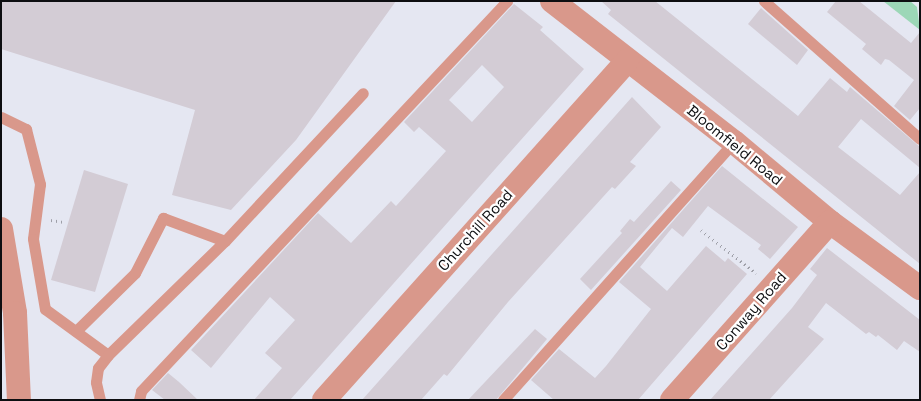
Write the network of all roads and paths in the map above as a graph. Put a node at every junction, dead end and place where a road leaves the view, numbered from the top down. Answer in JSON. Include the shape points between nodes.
{"nodes":[{"id":1,"x":507,"y":1,"type":"edge"},
{"id":2,"x":552,"y":1,"type":"edge"},
{"id":3,"x":764,"y":1,"type":"edge"},
{"id":4,"x":627,"y":61,"type":"junction"},
{"id":5,"x":363,"y":93,"type":"dead end"},
{"id":6,"x":1,"y":117,"type":"edge"},
{"id":7,"x":920,"y":139,"type":"edge"},
{"id":8,"x":734,"y":142,"type":"junction"},
{"id":9,"x":830,"y":222,"type":"junction"},
{"id":10,"x":1,"y":229,"type":"edge"},
{"id":11,"x":701,"y":230,"type":"dead end"},
{"id":12,"x":225,"y":241,"type":"junction"},
{"id":13,"x":5,"y":264,"type":"edge"},
{"id":14,"x":772,"y":286,"type":"junction"},
{"id":15,"x":920,"y":288,"type":"edge"},
{"id":16,"x":76,"y":331,"type":"junction"},
{"id":17,"x":108,"y":354,"type":"junction"},
{"id":18,"x":19,"y":395,"type":"edge"},
{"id":19,"x":100,"y":400,"type":"edge"},
{"id":20,"x":139,"y":400,"type":"edge"},
{"id":21,"x":324,"y":400,"type":"edge"},
{"id":22,"x":503,"y":400,"type":"edge"},
{"id":23,"x":672,"y":400,"type":"edge"}],
"edges":[{"from":1,"to":20,"type":"lane","via":[[141,391]]},
{"from":2,"to":4,"type":"street","name":"Bloomfield Road"},
{"from":3,"to":7,"type":"lane"},
{"from":4,"to":8,"type":"street","name":"Bloomfield Road"},
{"from":4,"to":21,"type":"street","name":"Churchill Road"},
{"from":5,"to":12,"type":"lane"},
{"from":6,"to":16,"type":"lane","via":[[26,129],[40,184],[34,239],[45,309]]},
{"from":8,"to":9,"type":"street","name":"Bloomfield Road"},
{"from":8,"to":22,"type":"lane"},
{"from":9,"to":14,"type":"street","name":"Conway Road"},
{"from":9,"to":15,"type":"street","name":"Bloomfield Road"},
{"from":10,"to":13,"type":"street"},
{"from":11,"to":14,"type":"path"},
{"from":12,"to":16,"type":"lane","via":[[163,218],[135,273]]},
{"from":12,"to":17,"type":"lane"},
{"from":13,"to":18,"type":"street","via":[[16,313]]},
{"from":14,"to":23,"type":"street","name":"Conway Road"},
{"from":16,"to":17,"type":"lane"},
{"from":17,"to":19,"type":"lane","via":[[98,368],[96,382]]}]}
